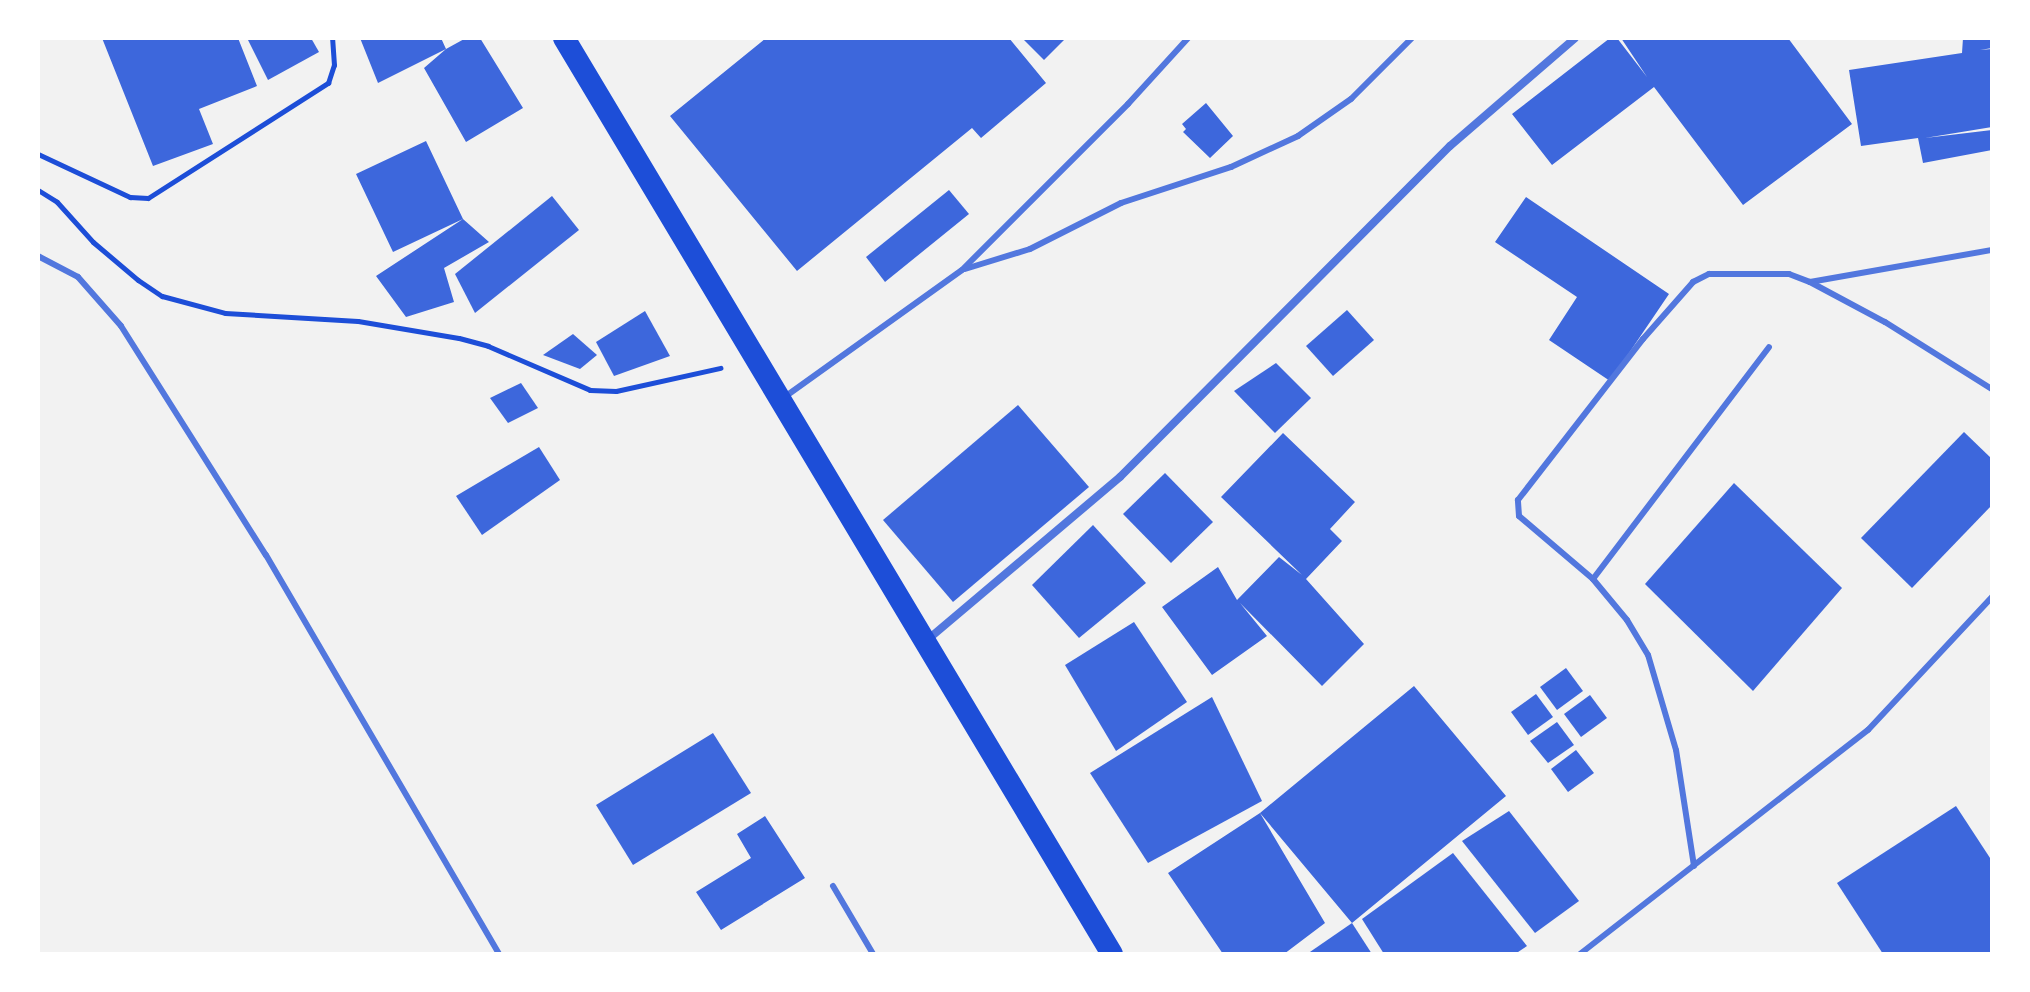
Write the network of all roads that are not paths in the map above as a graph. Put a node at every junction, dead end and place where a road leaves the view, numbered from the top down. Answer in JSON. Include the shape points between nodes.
{"nodes":[{"id":1,"x":564,"y":38,"type":"edge"},
{"id":2,"x":1188,"y":38,"type":"edge"},
{"id":3,"x":1412,"y":38,"type":"edge"},
{"id":4,"x":1575,"y":38,"type":"edge"},
{"id":5,"x":1992,"y":250,"type":"edge"},
{"id":6,"x":38,"y":256,"type":"edge"},
{"id":7,"x":962,"y":270,"type":"junction"},
{"id":8,"x":1810,"y":282,"type":"junction"},
{"id":9,"x":1769,"y":347,"type":"dead end"},
{"id":10,"x":1992,"y":389,"type":"edge"},
{"id":11,"x":780,"y":400,"type":"junction"},
{"id":12,"x":1593,"y":579,"type":"junction"},
{"id":13,"x":1992,"y":597,"type":"edge"},
{"id":14,"x":925,"y":641,"type":"junction"},
{"id":15,"x":1694,"y":866,"type":"junction"},
{"id":16,"x":833,"y":886,"type":"dead end"},
{"id":17,"x":499,"y":954,"type":"edge"},
{"id":18,"x":873,"y":954,"type":"edge"},
{"id":19,"x":1112,"y":954,"type":"edge"},
{"id":20,"x":1580,"y":954,"type":"edge"}],
"edges":[{"from":1,"to":11,"type":"highway"},
{"from":2,"to":7,"type":"lane"},
{"from":3,"to":7,"type":"lane","via":[[1351,99],[1298,136],[1231,167],[1121,203],[1030,249]]},
{"from":4,"to":14,"type":"street","via":[[1450,146],[1120,477]]},
{"from":5,"to":8,"type":"lane"},
{"from":6,"to":17,"type":"lane","via":[[78,277],[121,326],[266,555]]},
{"from":7,"to":11,"type":"lane"},
{"from":8,"to":10,"type":"lane"},
{"from":8,"to":12,"type":"lane","via":[[1789,274],[1709,274],[1693,282],[1518,500],[1519,516]]},
{"from":9,"to":12,"type":"lane"},
{"from":11,"to":14,"type":"highway"},
{"from":12,"to":15,"type":"lane","via":[[1648,655],[1676,750]]},
{"from":13,"to":15,"type":"lane","via":[[1868,730]]},
{"from":14,"to":19,"type":"highway"},
{"from":15,"to":20,"type":"lane"},
{"from":16,"to":18,"type":"lane"}]}
